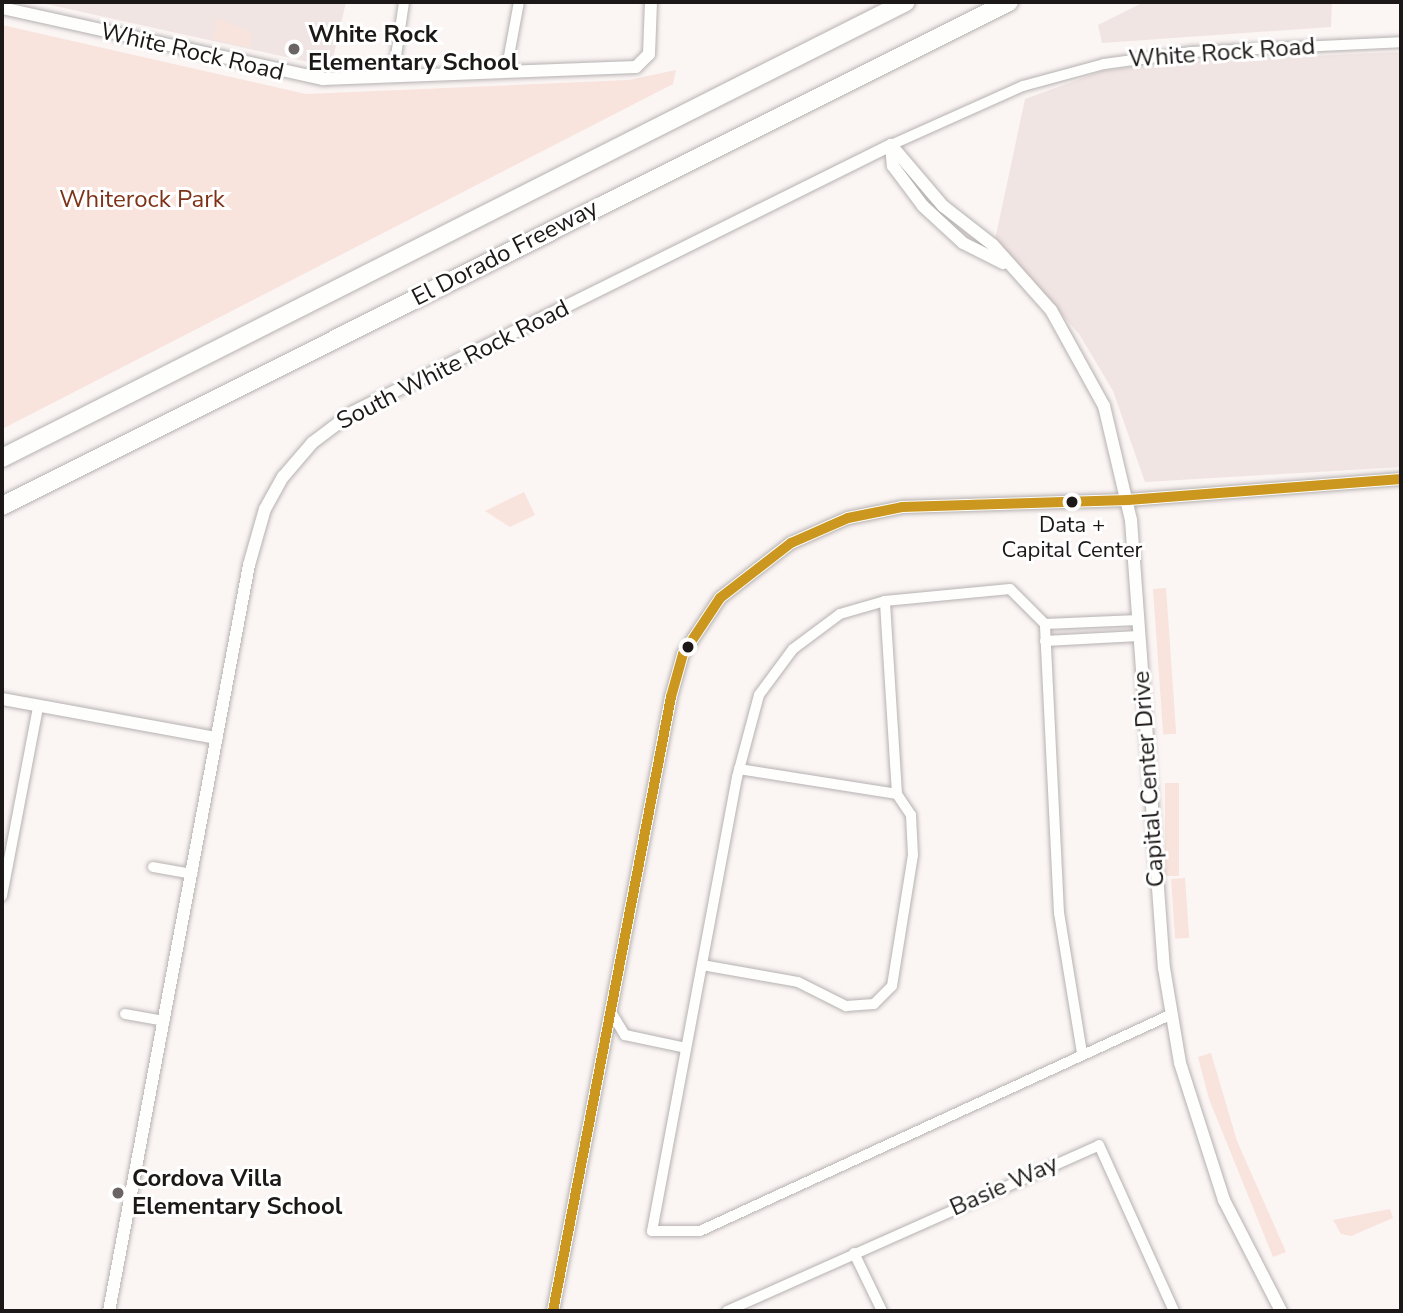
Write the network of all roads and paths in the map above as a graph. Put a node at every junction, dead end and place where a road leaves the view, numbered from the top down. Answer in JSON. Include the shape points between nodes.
{"nodes":[{"id":1,"x":404,"y":2,"type":"edge"},
{"id":2,"x":519,"y":2,"type":"edge"},
{"id":3,"x":651,"y":2,"type":"edge"},
{"id":4,"x":906,"y":2,"type":"edge"},
{"id":5,"x":1009,"y":2,"type":"edge"},
{"id":6,"x":2,"y":8,"type":"edge"},
{"id":7,"x":1401,"y":41,"type":"edge"},
{"id":8,"x":506,"y":72,"type":"junction"},
{"id":9,"x":393,"y":76,"type":"junction"},
{"id":10,"x":891,"y":145,"type":"junction"},
{"id":11,"x":2,"y":458,"type":"edge"},
{"id":12,"x":1401,"y":479,"type":"edge"},
{"id":13,"x":1128,"y":500,"type":"junction"},
{"id":14,"x":2,"y":506,"type":"edge"},
{"id":15,"x":885,"y":601,"type":"junction"},
{"id":16,"x":1138,"y":620,"type":"junction"},
{"id":17,"x":1045,"y":624,"type":"junction"},
{"id":18,"x":1139,"y":636,"type":"junction"},
{"id":19,"x":1045,"y":641,"type":"junction"},
{"id":20,"x":2,"y":699,"type":"edge"},
{"id":21,"x":38,"y":707,"type":"junction"},
{"id":22,"x":216,"y":738,"type":"junction"},
{"id":23,"x":739,"y":769,"type":"junction"},
{"id":24,"x":897,"y":794,"type":"junction"},
{"id":25,"x":6,"y":849,"type":"edge"},
{"id":26,"x":153,"y":867,"type":"dead end"},
{"id":27,"x":192,"y":874,"type":"junction"},
{"id":28,"x":2,"y":896,"type":"edge"},
{"id":29,"x":702,"y":965,"type":"junction"},
{"id":30,"x":611,"y":1012,"type":"junction"},
{"id":31,"x":125,"y":1014,"type":"dead end"},
{"id":32,"x":1170,"y":1015,"type":"junction"},
{"id":33,"x":164,"y":1021,"type":"junction"},
{"id":34,"x":686,"y":1048,"type":"junction"},
{"id":35,"x":1082,"y":1053,"type":"junction"},
{"id":36,"x":854,"y":1253,"type":"junction"},
{"id":37,"x":745,"y":1309,"type":"edge"},
{"id":38,"x":109,"y":1311,"type":"edge"},
{"id":39,"x":553,"y":1311,"type":"edge"},
{"id":40,"x":727,"y":1311,"type":"edge"},
{"id":41,"x":883,"y":1311,"type":"edge"},
{"id":42,"x":1174,"y":1311,"type":"edge"},
{"id":43,"x":1281,"y":1311,"type":"edge"}],
"edges":[{"from":1,"to":9,"type":"street"},
{"from":2,"to":8,"type":"street"},
{"from":3,"to":8,"type":"street","name":"White Rock Road","via":[[649,54],[636,67]]},
{"from":4,"to":11,"type":"highway","name":"El Dorado Freeway"},
{"from":5,"to":14,"type":"highway","name":"El Dorado Freeway"},
{"from":6,"to":9,"type":"street","name":"White Rock Road","via":[[309,78]]},
{"from":7,"to":10,"type":"street","name":"White Rock Road","via":[[1192,52],[1104,64],[1023,86]]},
{"from":8,"to":9,"type":"street","name":"White Rock Road"},
{"from":10,"to":13,"type":"street","name":"Capital Center Drive","via":[[1051,310],[1092,381]]},
{"from":10,"to":22,"type":"street","name":"South White Rock Road","via":[[353,412],[317,438],[283,477],[258,529]]},
{"from":12,"to":13,"type":"street"},
{"from":13,"to":16,"type":"street","name":"Capital Center Drive"},
{"from":13,"to":30,"type":"street","via":[[916,505],[848,518],[791,543],[720,598],[679,667]]},
{"from":15,"to":17,"type":"street","via":[[1010,589]]},
{"from":15,"to":23,"type":"street","via":[[840,614],[793,649],[759,695]]},
{"from":15,"to":24,"type":"street"},
{"from":16,"to":17,"type":"street"},
{"from":16,"to":18,"type":"street","name":"Capital Center Drive"},
{"from":17,"to":19,"type":"street"},
{"from":18,"to":19,"type":"street"},
{"from":18,"to":32,"type":"street","name":"Capital Center Drive"},
{"from":19,"to":35,"type":"street","via":[[1059,913]]},
{"from":20,"to":21,"type":"street"},
{"from":21,"to":22,"type":"street"},
{"from":21,"to":25,"type":"street"},
{"from":22,"to":27,"type":"street","name":"South White Rock Road"},
{"from":23,"to":24,"type":"street"},
{"from":23,"to":29,"type":"street"},
{"from":24,"to":29,"type":"street","via":[[911,815],[913,855],[892,986],[874,1004],[846,1006],[798,982]]},
{"from":25,"to":28,"type":"street"},
{"from":26,"to":27,"type":"street"},
{"from":27,"to":33,"type":"street","name":"South White Rock Road"},
{"from":29,"to":34,"type":"street"},
{"from":30,"to":34,"type":"street","via":[[625,1035]]},
{"from":30,"to":39,"type":"street"},
{"from":31,"to":33,"type":"street"},
{"from":32,"to":35,"type":"street"},
{"from":32,"to":43,"type":"street","name":"Capital Center Drive","via":[[1208,1160]]},
{"from":33,"to":38,"type":"street","name":"South White Rock Road"},
{"from":34,"to":35,"type":"street","via":[[652,1231],[700,1231]]},
{"from":36,"to":37,"type":"street","name":"Basie Way"},
{"from":36,"to":41,"type":"street"},
{"from":36,"to":42,"type":"street","name":"Basie Way","via":[[1099,1145]]},
{"from":37,"to":40,"type":"street","name":"Basie Way"}]}
